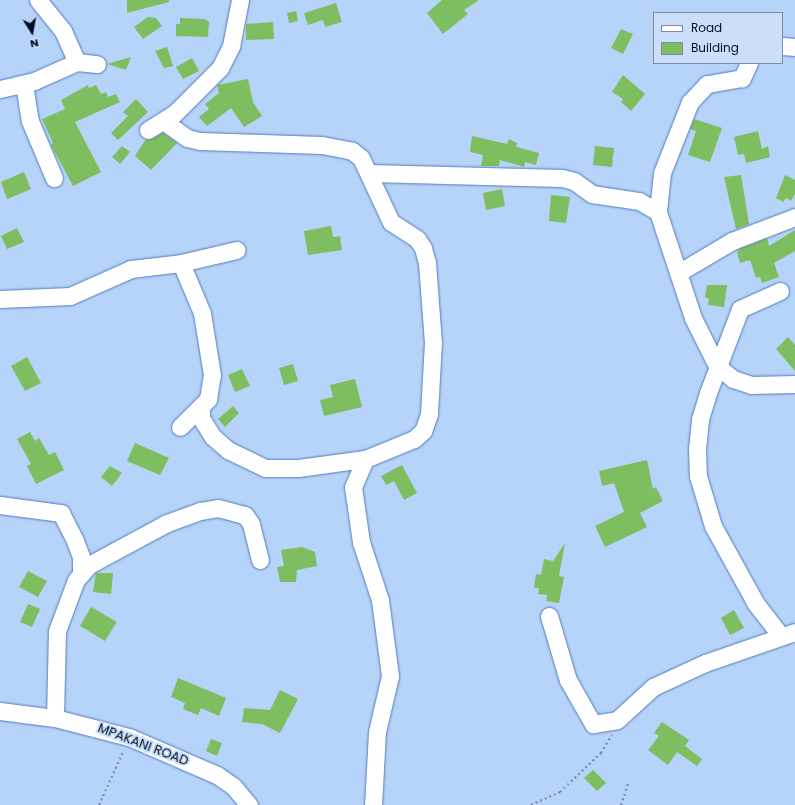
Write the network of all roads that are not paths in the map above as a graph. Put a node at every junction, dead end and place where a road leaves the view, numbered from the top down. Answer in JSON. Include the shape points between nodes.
{"nodes":[{"id":1,"x":38,"y":0,"type":"edge"},
{"id":2,"x":240,"y":0,"type":"edge"},
{"id":3,"x":783,"y":46,"type":"edge"},
{"id":4,"x":795,"y":47,"type":"edge"},
{"id":5,"x":77,"y":62,"type":"junction"},
{"id":6,"x":97,"y":64,"type":"dead end"},
{"id":7,"x":749,"y":64,"type":"edge"},
{"id":8,"x":24,"y":84,"type":"junction"},
{"id":9,"x":0,"y":89,"type":"edge"},
{"id":10,"x":165,"y":122,"type":"junction"},
{"id":11,"x":148,"y":130,"type":"dead end"},
{"id":12,"x":369,"y":173,"type":"junction"},
{"id":13,"x":54,"y":178,"type":"dead end"},
{"id":14,"x":658,"y":212,"type":"junction"},
{"id":15,"x":795,"y":217,"type":"edge"},
{"id":16,"x":237,"y":250,"type":"dead end"},
{"id":17,"x":181,"y":263,"type":"junction"},
{"id":18,"x":678,"y":273,"type":"junction"},
{"id":19,"x":780,"y":291,"type":"dead end"},
{"id":20,"x":0,"y":299,"type":"edge"},
{"id":21,"x":717,"y":366,"type":"junction"},
{"id":22,"x":795,"y":384,"type":"edge"},
{"id":23,"x":201,"y":407,"type":"junction"},
{"id":24,"x":180,"y":427,"type":"dead end"},
{"id":25,"x":364,"y":459,"type":"junction"},
{"id":26,"x":0,"y":505,"type":"edge"},
{"id":27,"x":260,"y":560,"type":"dead end"},
{"id":28,"x":81,"y":572,"type":"junction"},
{"id":29,"x":549,"y":616,"type":"dead end"},
{"id":30,"x":788,"y":634,"type":"edge"},
{"id":31,"x":0,"y":711,"type":"edge"},
{"id":32,"x":55,"y":718,"type":"junction"},
{"id":33,"x":249,"y":805,"type":"edge"},
{"id":34,"x":373,"y":805,"type":"edge"}],
"edges":[{"from":1,"to":5,"type":"street","via":[[63,31]]},
{"from":2,"to":10,"type":"street","via":[[231,46],[220,68],[202,90]]},
{"from":3,"to":4,"type":"street"},
{"from":5,"to":6,"type":"street"},
{"from":5,"to":8,"type":"street"},
{"from":7,"to":14,"type":"street","via":[[742,78],[707,84],[690,102],[662,173]]},
{"from":8,"to":9,"type":"street"},
{"from":8,"to":13,"type":"street","via":[[30,121]]},
{"from":10,"to":11,"type":"street"},
{"from":10,"to":12,"type":"street","via":[[187,138],[200,141],[336,147],[352,151],[362,158]]},
{"from":12,"to":14,"type":"street","via":[[562,178],[574,181],[592,194],[639,201]]},
{"from":12,"to":25,"type":"street","via":[[391,222],[416,239],[423,248],[427,263],[433,342],[429,414],[423,431],[414,439]]},
{"from":14,"to":18,"type":"street"},
{"from":15,"to":18,"type":"street","via":[[732,241]]},
{"from":16,"to":17,"type":"street"},
{"from":17,"to":20,"type":"street","via":[[131,269],[70,296]]},
{"from":17,"to":23,"type":"street","via":[[202,313],[212,375],[208,399]]},
{"from":18,"to":21,"type":"street","via":[[693,318]]},
{"from":19,"to":21,"type":"street","via":[[740,309],[733,333]]},
{"from":21,"to":22,"type":"street","via":[[733,379],[751,385]]},
{"from":21,"to":30,"type":"street","via":[[700,420],[698,476],[713,526],[756,604]]},
{"from":23,"to":24,"type":"street"},
{"from":23,"to":25,"type":"street","via":[[201,418],[213,437],[228,450],[265,468],[298,468]]},
{"from":25,"to":34,"type":"street","via":[[353,488],[356,520],[380,600],[390,676],[377,732]]},
{"from":26,"to":28,"type":"street","via":[[61,513],[81,557]]},
{"from":27,"to":28,"type":"street","via":[[251,524],[245,515],[218,508],[167,522],[102,557]]},
{"from":28,"to":32,"type":"street","via":[[56,631]]},
{"from":29,"to":30,"type":"street","via":[[568,680],[593,724],[617,720],[653,687],[705,663]]},
{"from":31,"to":32,"type":"street","name":"MPAKANI ROAD"},
{"from":32,"to":33,"type":"street","name":"MPAKANI ROAD","via":[[129,737],[217,775],[233,786]]}]}
